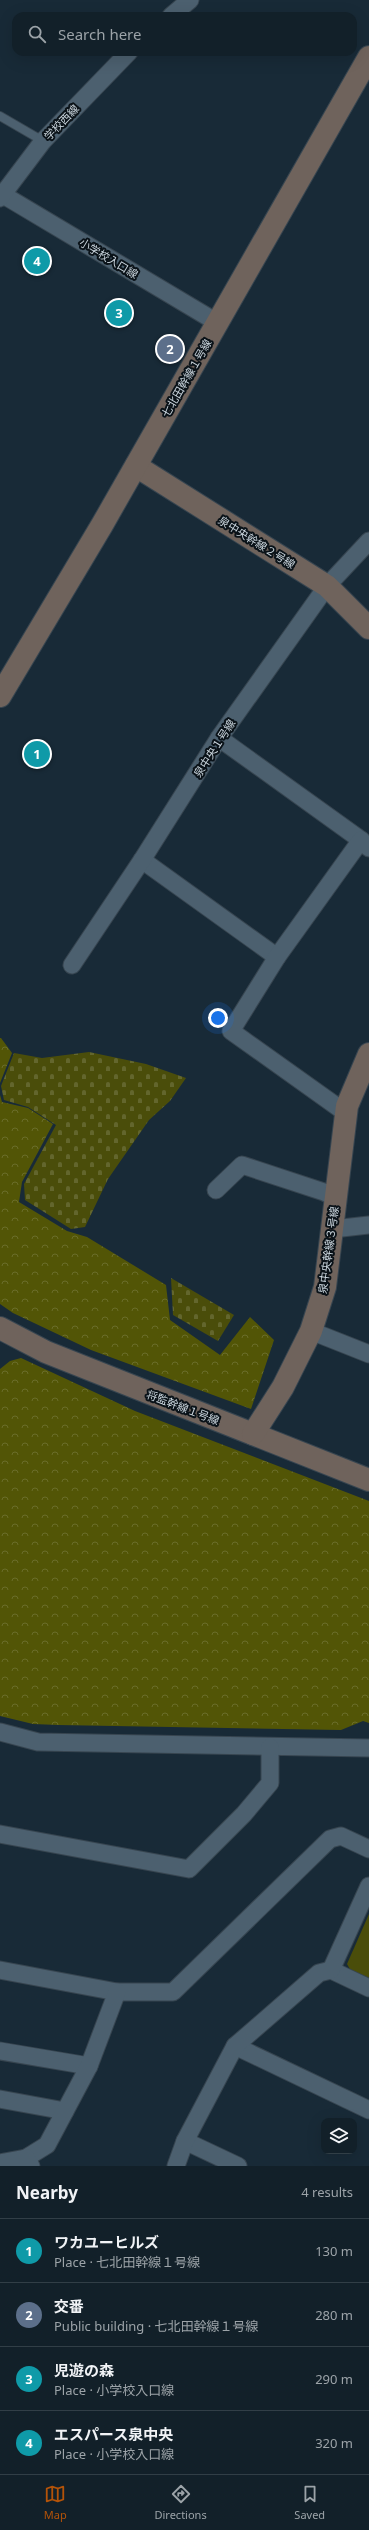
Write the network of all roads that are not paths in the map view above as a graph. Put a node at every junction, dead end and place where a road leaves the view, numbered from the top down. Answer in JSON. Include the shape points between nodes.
{"nodes":[{"id":1,"x":190,"y":0,"type":"edge"},
{"id":2,"x":176,"y":12,"type":"edge"},
{"id":3,"x":125,"y":56,"type":"edge"},
{"id":4,"x":369,"y":57,"type":"edge"},
{"id":5,"x":0,"y":116,"type":"edge"},
{"id":6,"x":43,"y":141,"type":"junction"},
{"id":7,"x":1,"y":195,"type":"edge"},
{"id":8,"x":218,"y":323,"type":"junction"},
{"id":9,"x":136,"y":466,"type":"junction"},
{"id":10,"x":369,"y":541,"type":"edge"},
{"id":11,"x":327,"y":586,"type":"junction"},
{"id":12,"x":369,"y":628,"type":"edge"},
{"id":13,"x":0,"y":696,"type":"edge"},
{"id":14,"x":219,"y":738,"type":"junction"},
{"id":15,"x":365,"y":844,"type":"edge"},
{"id":16,"x":142,"y":860,"type":"junction"},
{"id":17,"x":276,"y":957,"type":"junction"},
{"id":18,"x":72,"y":965,"type":"dead end"},
{"id":19,"x":369,"y":1057,"type":"edge"},
{"id":20,"x":346,"y":1113,"type":"junction"},
{"id":21,"x":216,"y":1190,"type":"dead end"},
{"id":22,"x":336,"y":1198,"type":"junction"},
{"id":23,"x":369,"y":1226,"type":"edge"},
{"id":24,"x":333,"y":1229,"type":"junction"},
{"id":25,"x":311,"y":1331,"type":"junction"},
{"id":26,"x":2,"y":1334,"type":"edge"},
{"id":27,"x":369,"y":1354,"type":"edge"},
{"id":28,"x":253,"y":1434,"type":"junction"},
{"id":29,"x":369,"y":1480,"type":"edge"},
{"id":30,"x":0,"y":1732,"type":"edge"},
{"id":31,"x":270,"y":1747,"type":"junction"},
{"id":32,"x":369,"y":1748,"type":"edge"},
{"id":33,"x":0,"y":1834,"type":"edge"},
{"id":34,"x":369,"y":1849,"type":"edge"},
{"id":35,"x":369,"y":1886,"type":"edge"},
{"id":36,"x":0,"y":1970,"type":"edge"},
{"id":37,"x":331,"y":1970,"type":"junction"},
{"id":38,"x":369,"y":1988,"type":"edge"},
{"id":39,"x":117,"y":1992,"type":"junction"},
{"id":40,"x":235,"y":2046,"type":"junction"},
{"id":41,"x":0,"y":2051,"type":"edge"},
{"id":42,"x":89,"y":2066,"type":"junction"},
{"id":43,"x":0,"y":2099,"type":"edge"},
{"id":44,"x":369,"y":2110,"type":"edge"},
{"id":45,"x":65,"y":2111,"type":"junction"},
{"id":46,"x":185,"y":2140,"type":"junction"},
{"id":47,"x":29,"y":2162,"type":"edge"},
{"id":48,"x":0,"y":2163,"type":"edge"},
{"id":49,"x":176,"y":2166,"type":"edge"},
{"id":50,"x":238,"y":2166,"type":"edge"}],
"edges":[{"from":1,"to":2,"type":"street"},
{"from":3,"to":6,"type":"street","name":"学校西線"},
{"from":4,"to":8,"type":"street","name":"七北田幹線１号線"},
{"from":5,"to":6,"type":"lane"},
{"from":6,"to":7,"type":"street","name":"学校西線"},
{"from":7,"to":8,"type":"street","name":"小学校入口線"},
{"from":8,"to":9,"type":"street","name":"七北田幹線１号線"},
{"from":9,"to":11,"type":"street","name":"泉中央幹線２号線"},
{"from":9,"to":13,"type":"street","name":"七北田幹線１号線"},
{"from":10,"to":11,"type":"street","name":"泉中央１号線"},
{"from":11,"to":12,"type":"street","name":"泉中央幹線２号線"},
{"from":11,"to":14,"type":"street","name":"泉中央１号線"},
{"from":14,"to":15,"type":"street"},
{"from":14,"to":16,"type":"street","name":"泉中央１号線"},
{"from":15,"to":17,"type":"street"},
{"from":16,"to":17,"type":"street"},
{"from":16,"to":18,"type":"street","name":"泉中央１号線"},
{"from":17,"to":20,"type":"street","via":[[231,1031]]},
{"from":19,"to":20,"type":"street","name":"泉中央幹線３号線"},
{"from":20,"to":22,"type":"street","name":"泉中央幹線３号線"},
{"from":21,"to":22,"type":"street","via":[[242,1165]]},
{"from":22,"to":24,"type":"street","name":"泉中央幹線３号線"},
{"from":23,"to":24,"type":"street"},
{"from":24,"to":25,"type":"street","name":"泉中央幹線３号線","via":[[325,1287]]},
{"from":25,"to":27,"type":"street"},
{"from":25,"to":28,"type":"street","name":"泉中央幹線３号線","via":[[283,1387]]},
{"from":26,"to":28,"type":"street","name":"将監幹線１号線"},
{"from":28,"to":29,"type":"street","name":"将監幹線１号線"},
{"from":30,"to":31,"type":"street","via":[[38,1742]]},
{"from":31,"to":32,"type":"street"},
{"from":31,"to":33,"type":"street","via":[[270,1783],[244,1814],[189,1868]]},
{"from":34,"to":39,"type":"street","via":[[341,1836],[330,1839],[174,1992]]},
{"from":35,"to":37,"type":"street"},
{"from":36,"to":39,"type":"street"},
{"from":37,"to":38,"type":"street"},
{"from":37,"to":40,"type":"street","via":[[319,1973]]},
{"from":39,"to":42,"type":"street"},
{"from":40,"to":44,"type":"street"},
{"from":40,"to":46,"type":"street"},
{"from":41,"to":42,"type":"street"},
{"from":42,"to":45,"type":"street"},
{"from":43,"to":45,"type":"street"},
{"from":45,"to":47,"type":"street","via":[[47,2145]]},
{"from":46,"to":49,"type":"street"},
{"from":46,"to":50,"type":"street"},
{"from":47,"to":48,"type":"street"}]}
